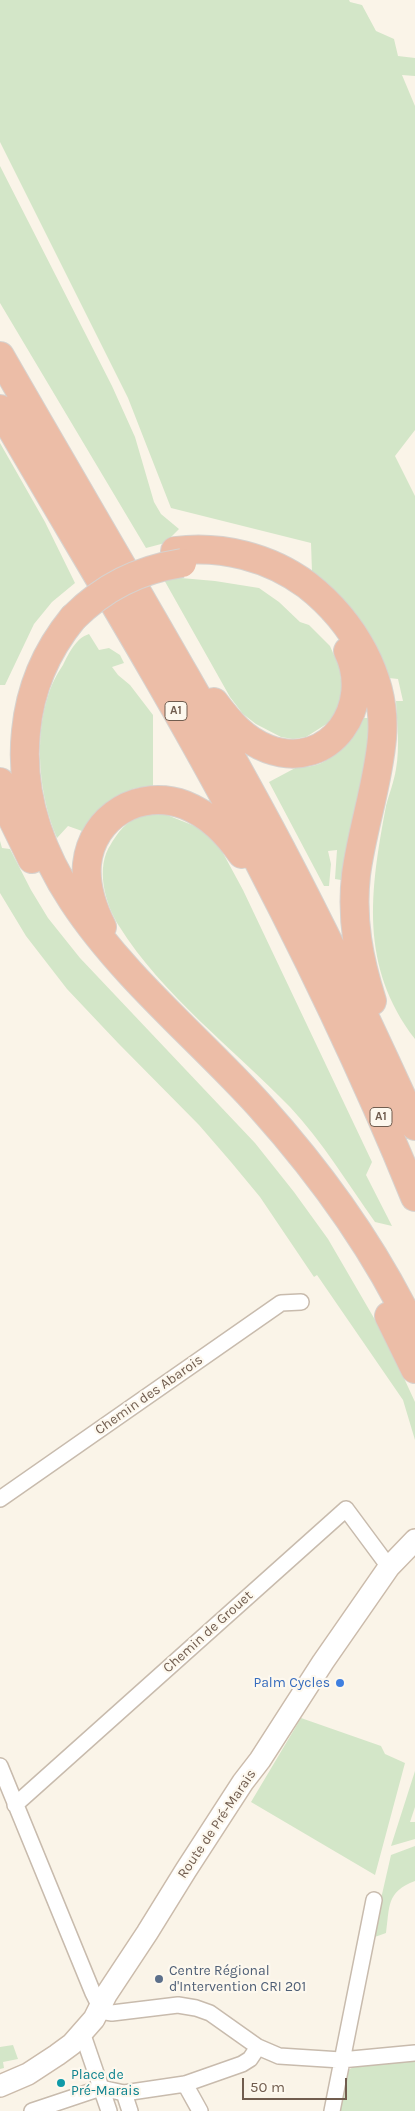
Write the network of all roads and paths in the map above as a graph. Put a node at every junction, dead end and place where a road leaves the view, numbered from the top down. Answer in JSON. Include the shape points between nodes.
{"nodes":[{"id":1,"x":0,"y":356,"type":"edge"},
{"id":2,"x":0,"y":408,"type":"edge"},
{"id":3,"x":178,"y":557,"type":"junction"},
{"id":4,"x":70,"y":612,"type":"junction"},
{"id":5,"x":161,"y":633,"type":"junction"},
{"id":6,"x":0,"y":782,"type":"edge"},
{"id":7,"x":35,"y":864,"type":"junction"},
{"id":8,"x":284,"y":910,"type":"junction"},
{"id":9,"x":124,"y":965,"type":"junction"},
{"id":10,"x":413,"y":1122,"type":"edge"},
{"id":11,"x":415,"y":1197,"type":"edge"},
{"id":12,"x":301,"y":1302,"type":"dead end"},
{"id":13,"x":415,"y":1333,"type":"edge"},
{"id":14,"x":415,"y":1369,"type":"edge"},
{"id":15,"x":0,"y":1499,"type":"edge"},
{"id":16,"x":415,"y":1540,"type":"edge"},
{"id":17,"x":389,"y":1567,"type":"junction"},
{"id":18,"x":0,"y":1766,"type":"edge"},
{"id":19,"x":16,"y":1805,"type":"junction"},
{"id":20,"x":374,"y":1900,"type":"dead end"},
{"id":21,"x":100,"y":2007,"type":"junction"},
{"id":22,"x":80,"y":2036,"type":"junction"},
{"id":23,"x":258,"y":2047,"type":"junction"},
{"id":24,"x":415,"y":2052,"type":"edge"},
{"id":25,"x":341,"y":2060,"type":"junction"},
{"id":26,"x":185,"y":2084,"type":"junction"},
{"id":27,"x":0,"y":2086,"type":"edge"},
{"id":28,"x":101,"y":2088,"type":"junction"},
{"id":29,"x":124,"y":2093,"type":"junction"},
{"id":30,"x":32,"y":2111,"type":"edge"},
{"id":31,"x":109,"y":2111,"type":"edge"},
{"id":32,"x":130,"y":2111,"type":"edge"},
{"id":33,"x":200,"y":2111,"type":"edge"},
{"id":34,"x":332,"y":2111,"type":"edge"}],
"edges":[{"from":1,"to":5,"type":"highway","number":"A1"},
{"from":2,"to":8,"type":"highway","number":"A1","via":[[176,710]]},
{"from":3,"to":4,"type":"highway","bridge":true,"via":[[120,582]]},
{"from":3,"to":5,"type":"highway","via":[[250,570],[275,580],[311,605],[338,633],[354,668],[356,686],[349,717],[333,738],[310,751],[280,752],[261,746],[230,723]]},
{"from":3,"to":10,"type":"highway","via":[[203,549],[238,554],[282,570],[303,582],[331,606],[363,649],[376,683],[382,736],[356,875],[355,932],[361,967]]},
{"from":4,"to":7,"type":"highway","via":[[48,631],[31,663],[20,695],[14,728],[15,789]]},
{"from":4,"to":9,"type":"highway","via":[[49,652],[32,696],[24,756],[27,790],[39,837],[60,881],[83,916]]},
{"from":5,"to":10,"type":"highway","number":"A1","via":[[290,866]]},
{"from":6,"to":7,"type":"highway","via":[[13,820]]},
{"from":7,"to":14,"type":"highway","via":[[68,920],[110,973],[242,1111],[313,1195],[375,1290]]},
{"from":8,"to":9,"type":"highway","via":[[232,840],[213,822],[177,802],[156,799],[136,802],[104,824],[94,839],[87,865],[94,908]]},
{"from":8,"to":11,"type":"highway","number":"A1"},
{"from":9,"to":13,"type":"highway","via":[[259,1105],[303,1157],[360,1234]]},
{"from":12,"to":15,"type":"street","name":"Chemin des Abarois","via":[[282,1303]]},
{"from":16,"to":17,"type":"street","name":"Route de Pré-Marais"},
{"from":17,"to":19,"type":"street","name":"Chemin de Grouet","via":[[346,1509]]},
{"from":17,"to":21,"type":"street","name":"Route de Pré-Marais","via":[[243,1782]]},
{"from":18,"to":19,"type":"street"},
{"from":19,"to":21,"type":"street"},
{"from":20,"to":25,"type":"street"},
{"from":21,"to":22,"type":"street","name":"Route de Pré-Marais"},
{"from":21,"to":23,"type":"street","via":[[112,2013],[178,2005],[196,2008],[210,2013]]},
{"from":22,"to":27,"type":"street","name":"Route de Pré-Marais","via":[[42,2066]]},
{"from":22,"to":28,"type":"street","via":[[85,2041]]},
{"from":23,"to":25,"type":"street","via":[[279,2056]]},
{"from":23,"to":26,"type":"street","via":[[242,2064]]},
{"from":24,"to":25,"type":"street"},
{"from":25,"to":34,"type":"street"},
{"from":26,"to":29,"type":"street"},
{"from":26,"to":33,"type":"street"},
{"from":28,"to":29,"type":"street"},
{"from":28,"to":30,"type":"street"},
{"from":28,"to":31,"type":"street"},
{"from":29,"to":32,"type":"street"}]}
